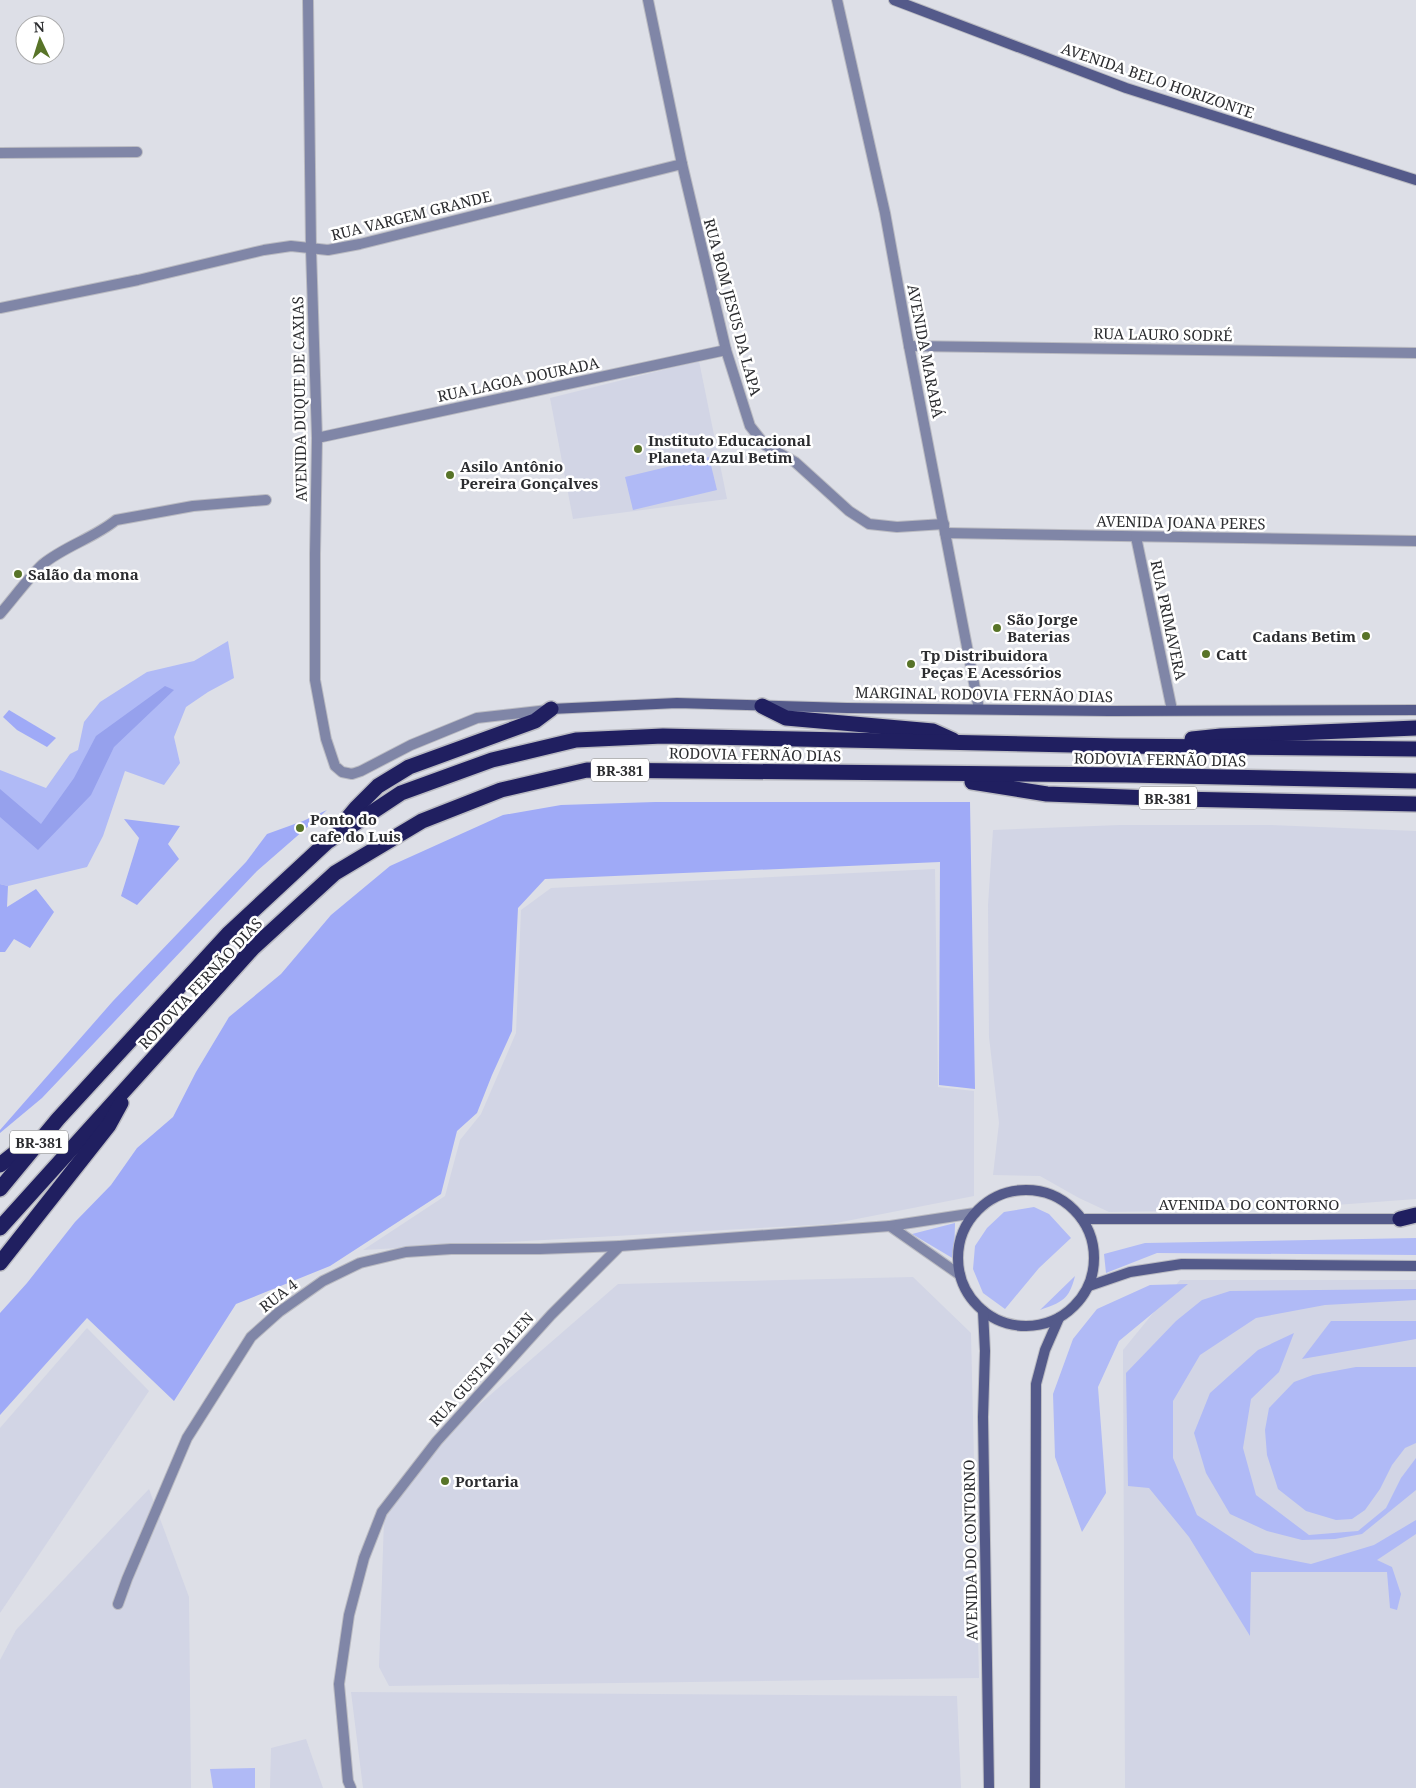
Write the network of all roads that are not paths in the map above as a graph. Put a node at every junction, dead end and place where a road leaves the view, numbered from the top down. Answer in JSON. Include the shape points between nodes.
{"nodes":[{"id":1,"x":308,"y":0,"type":"edge"},
{"id":2,"x":648,"y":0,"type":"edge"},
{"id":3,"x":837,"y":0,"type":"edge"},
{"id":4,"x":894,"y":0,"type":"edge"},
{"id":5,"x":137,"y":152,"type":"dead end"},
{"id":6,"x":0,"y":153,"type":"edge"},
{"id":7,"x":682,"y":164,"type":"junction"},
{"id":8,"x":1416,"y":180,"type":"edge"},
{"id":9,"x":311,"y":249,"type":"junction"},
{"id":10,"x":0,"y":308,"type":"edge"},
{"id":11,"x":909,"y":346,"type":"junction"},
{"id":12,"x":726,"y":350,"type":"junction"},
{"id":13,"x":1416,"y":353,"type":"edge"},
{"id":14,"x":318,"y":438,"type":"junction"},
{"id":15,"x":266,"y":500,"type":"dead end"},
{"id":16,"x":944,"y":529,"type":"junction"},
{"id":17,"x":1136,"y":537,"type":"junction"},
{"id":18,"x":1416,"y":540,"type":"edge"},
{"id":19,"x":0,"y":614,"type":"edge"},
{"id":20,"x":762,"y":706,"type":"junction"},
{"id":21,"x":551,"y":709,"type":"junction"},
{"id":22,"x":979,"y":709,"type":"junction"},
{"id":23,"x":1172,"y":710,"type":"junction"},
{"id":24,"x":1416,"y":710,"type":"edge"},
{"id":25,"x":1416,"y":728,"type":"edge"},
{"id":26,"x":959,"y":742,"type":"junction"},
{"id":27,"x":1116,"y":746,"type":"junction"},
{"id":28,"x":1416,"y":749,"type":"edge"},
{"id":29,"x":921,"y":773,"type":"junction"},
{"id":30,"x":1416,"y":781,"type":"edge"},
{"id":31,"x":1416,"y":804,"type":"edge"},
{"id":32,"x":327,"y":842,"type":"junction"},
{"id":33,"x":135,"y":1078,"type":"junction"},
{"id":34,"x":58,"y":1119,"type":"junction"},
{"id":35,"x":0,"y":1166,"type":"edge"},
{"id":36,"x":0,"y":1189,"type":"edge"},
{"id":37,"x":975,"y":1213,"type":"junction"},
{"id":38,"x":1416,"y":1217,"type":"edge"},
{"id":39,"x":1082,"y":1218,"type":"junction"},
{"id":40,"x":1400,"y":1219,"type":"joint"},
{"id":41,"x":890,"y":1226,"type":"junction"},
{"id":42,"x":0,"y":1228,"type":"edge"},
{"id":43,"x":620,"y":1246,"type":"junction"},
{"id":44,"x":0,"y":1264,"type":"edge"},
{"id":45,"x":1416,"y":1266,"type":"edge"},
{"id":46,"x":960,"y":1275,"type":"junction"},
{"id":47,"x":1089,"y":1286,"type":"junction"},
{"id":48,"x":983,"y":1311,"type":"junction"},
{"id":49,"x":1059,"y":1318,"type":"junction"},
{"id":50,"x":118,"y":1604,"type":"dead end"},
{"id":51,"x":351,"y":1788,"type":"edge"},
{"id":52,"x":989,"y":1788,"type":"edge"},
{"id":53,"x":1036,"y":1788,"type":"edge"}],
"edges":[{"from":1,"to":9,"type":"street","name":"AVENIDA DUQUE DE CAXIAS"},
{"from":2,"to":7,"type":"street","name":"RUA BOM JESUS DA LAPA"},
{"from":3,"to":11,"type":"street","name":"AVENIDA MARABÁ","via":[[886,213]]},
{"from":4,"to":8,"type":"main road","name":"AVENIDA BELO HORIZONTE","via":[[1126,88]]},
{"from":5,"to":6,"type":"street"},
{"from":7,"to":9,"type":"street","name":"RUA VARGEM GRANDE","via":[[360,244],[328,250]]},
{"from":7,"to":12,"type":"street","name":"RUA BOM JESUS DA LAPA"},
{"from":9,"to":10,"type":"street","name":"RUA VARGEM GRANDE","via":[[291,246],[264,250]]},
{"from":9,"to":14,"type":"street","name":"AVENIDA DUQUE DE CAXIAS"},
{"from":11,"to":13,"type":"street","name":"RUA LAURO SODRÉ"},
{"from":11,"to":16,"type":"street","name":"AVENIDA MARABÁ"},
{"from":12,"to":14,"type":"street","name":"RUA LAGOA DOURADA"},
{"from":12,"to":16,"type":"street","name":"RUA BOM JESUS DA LAPA","via":[[750,426],[765,444],[796,462],[849,512],[869,524]]},
{"from":14,"to":21,"type":"street","name":"AVENIDA DUQUE DE CAXIAS","via":[[315,680],[326,739],[335,766],[352,774],[477,718]]},
{"from":15,"to":19,"type":"street","via":[[193,506],[116,520],[44,564]]},
{"from":16,"to":17,"type":"street","name":"AVENIDA JOANA PERES"},
{"from":16,"to":22,"type":"street","name":"AVENIDA MARABÁ"},
{"from":17,"to":18,"type":"street","name":"AVENIDA JOANA PERES"},
{"from":17,"to":23,"type":"street","name":"RUA PRIMAVERA"},
{"from":20,"to":21,"type":"main road","name":"MARGINAL RODOVIA FERNÃO DIAS","number":"BR-381","via":[[678,703]]},
{"from":20,"to":22,"type":"main road","name":"MARGINAL RODOVIA FERNÃO DIAS","number":"BR-381"},
{"from":20,"to":26,"type":"highway","number":"BR-381","via":[[786,718],[933,731]]},
{"from":21,"to":32,"type":"highway","via":[[535,721],[409,767],[378,786]]},
{"from":22,"to":23,"type":"main road","name":"MARGINAL RODOVIA FERNÃO DIAS","number":"BR-381"},
{"from":23,"to":24,"type":"main road","name":"MARGINAL RODOVIA FERNÃO DIAS","number":"BR-381"},
{"from":25,"to":27,"type":"highway","via":[[1221,736]]},
{"from":26,"to":27,"type":"highway","name":"RODOVIA FERNÃO DIAS","number":"BR-381"},
{"from":26,"to":32,"type":"highway","name":"RODOVIA FERNÃO DIAS","number":"BR-381","via":[[663,736],[576,740],[492,760],[401,793]]},
{"from":27,"to":28,"type":"highway","name":"RODOVIA FERNÃO DIAS","number":"BR-381"},
{"from":29,"to":30,"type":"highway","name":"RODOVIA FERNÃO DIAS","number":"BR-381"},
{"from":29,"to":31,"type":"highway","number":"BR-381","via":[[1047,794]]},
{"from":29,"to":33,"type":"highway","name":"RODOVIA FERNÃO DIAS","number":"BR-381","via":[[587,770],[492,793],[422,821],[335,873],[253,948]]},
{"from":32,"to":34,"type":"highway","name":"RODOVIA FERNÃO DIAS","number":"BR-381","via":[[228,934]]},
{"from":33,"to":42,"type":"highway","name":"RODOVIA FERNÃO DIAS","number":"BR-381"},
{"from":33,"to":44,"type":"highway","via":[[109,1125]]},
{"from":34,"to":35,"type":"highway","number":"BR-381"},
{"from":34,"to":36,"type":"highway","name":"RODOVIA FERNÃO DIAS","number":"BR-381"},
{"from":37,"to":39,"type":"main road","via":[[989,1201],[1013,1191],[1039,1191],[1063,1201]]},
{"from":37,"to":41,"type":"street"},
{"from":37,"to":46,"type":"main road","via":[[966,1223],[959,1245]]},
{"from":38,"to":40,"type":"highway"},
{"from":39,"to":40,"type":"main road","name":"AVENIDA DO CONTORNO"},
{"from":39,"to":47,"type":"main road","via":[[1093,1242],[1094,1264]]},
{"from":41,"to":43,"type":"street"},
{"from":41,"to":46,"type":"street"},
{"from":43,"to":50,"type":"street","name":"RUA 4","via":[[406,1252],[360,1263],[323,1281],[278,1312],[251,1337],[187,1438]]},
{"from":43,"to":51,"type":"street","name":"RUA GUSTAF DALEN","via":[[551,1315],[437,1441],[382,1512],[364,1558],[349,1615],[339,1684]]},
{"from":45,"to":47,"type":"main road","via":[[1182,1264],[1130,1272]]},
{"from":46,"to":48,"type":"main road","via":[[973,1302]]},
{"from":47,"to":49,"type":"main road","via":[[1076,1304]]},
{"from":48,"to":49,"type":"main road","via":[[1007,1324],[1033,1326]]},
{"from":48,"to":52,"type":"main road","name":"AVENIDA DO CONTORNO"},
{"from":49,"to":53,"type":"main road","via":[[1045,1350],[1036,1384]]}]}
